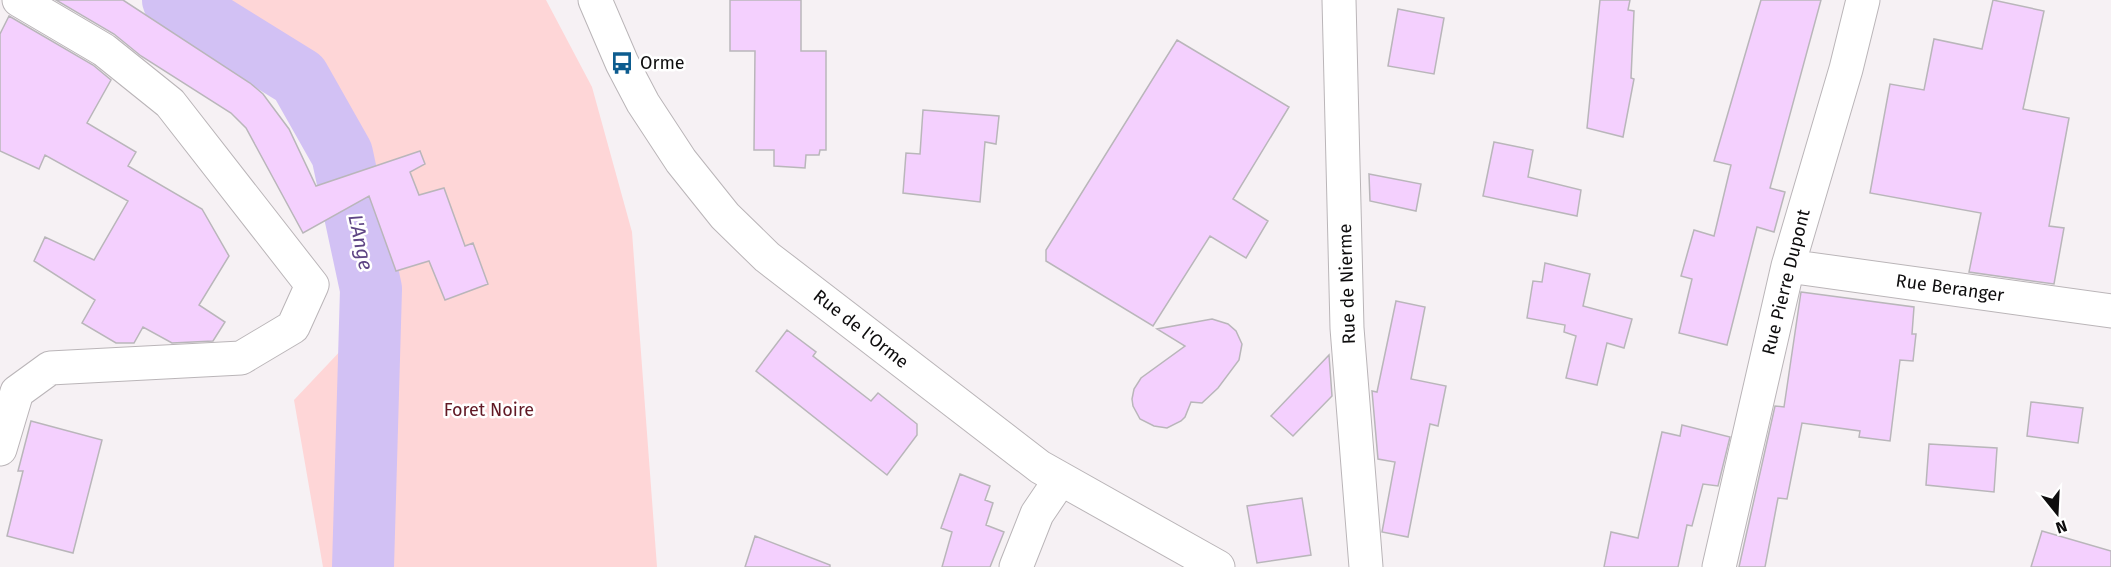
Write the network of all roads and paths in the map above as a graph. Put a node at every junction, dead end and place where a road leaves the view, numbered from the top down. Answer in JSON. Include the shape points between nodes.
{"nodes":[{"id":1,"x":19,"y":0,"type":"edge"},
{"id":2,"x":595,"y":0,"type":"edge"},
{"id":3,"x":1339,"y":0,"type":"edge"},
{"id":4,"x":1863,"y":0,"type":"edge"},
{"id":5,"x":1788,"y":266,"type":"junction"},
{"id":6,"x":2111,"y":311,"type":"edge"},
{"id":7,"x":0,"y":449,"type":"edge"},
{"id":8,"x":1060,"y":480,"type":"junction"},
{"id":9,"x":1016,"y":567,"type":"edge"},
{"id":10,"x":1218,"y":567,"type":"edge"},
{"id":11,"x":1366,"y":567,"type":"edge"},
{"id":12,"x":1719,"y":567,"type":"edge"}],
"edges":[{"from":1,"to":7,"type":"street","via":[[104,50],[170,103],[312,285],[293,327],[241,358],[50,368],[17,392]]},
{"from":2,"to":8,"type":"street","name":"Rue de l'Orme","via":[[621,63],[643,103],[681,161],[725,216],[767,257]]},
{"from":3,"to":11,"type":"street","name":"Rue de Nierme","via":[[1347,328]]},
{"from":4,"to":5,"type":"street","name":"Rue Pierre Dupont"},
{"from":5,"to":6,"type":"street","name":"Rue Beranger"},
{"from":5,"to":12,"type":"street","name":"Rue Pierre Dupont"},
{"from":8,"to":9,"type":"street","via":[[1038,514]]},
{"from":8,"to":10,"type":"street","name":"Rue de l'Orme"}]}
